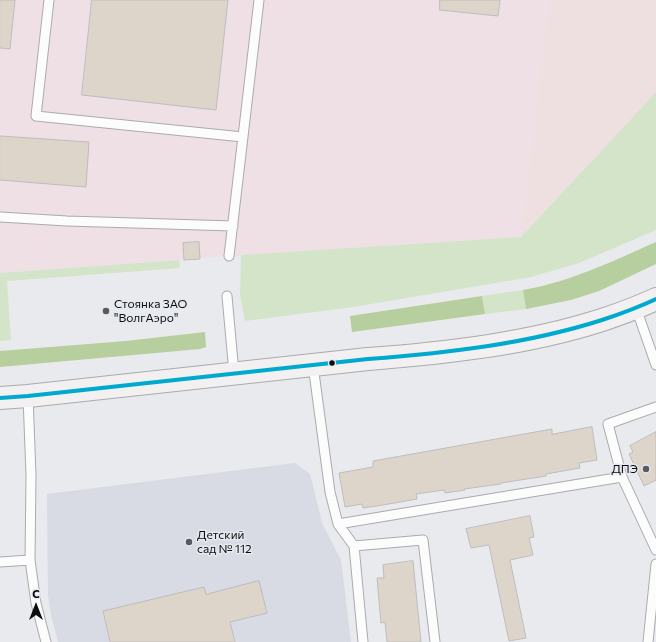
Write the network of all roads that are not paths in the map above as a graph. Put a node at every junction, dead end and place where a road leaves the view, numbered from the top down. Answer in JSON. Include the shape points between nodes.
{"nodes":[{"id":1,"x":49,"y":0,"type":"edge"},
{"id":2,"x":259,"y":0,"type":"edge"},
{"id":3,"x":243,"y":137,"type":"junction"},
{"id":4,"x":0,"y":217,"type":"edge"},
{"id":5,"x":233,"y":226,"type":"junction"},
{"id":6,"x":230,"y":256,"type":"dead end"},
{"id":7,"x":227,"y":296,"type":"dead end"},
{"id":8,"x":656,"y":299,"type":"edge"},
{"id":9,"x":636,"y":308,"type":"junction"},
{"id":10,"x":314,"y":365,"type":"junction"},
{"id":11,"x":656,"y":365,"type":"edge"},
{"id":12,"x":234,"y":373,"type":"junction"},
{"id":13,"x":28,"y":396,"type":"junction"},
{"id":14,"x":0,"y":398,"type":"edge"},
{"id":15,"x":656,"y":407,"type":"edge"},
{"id":16,"x":622,"y":477,"type":"junction"},
{"id":17,"x":338,"y":524,"type":"junction"},
{"id":18,"x":354,"y":546,"type":"junction"},
{"id":19,"x":656,"y":550,"type":"edge"},
{"id":20,"x":30,"y":560,"type":"junction"},
{"id":21,"x":0,"y":562,"type":"edge"},
{"id":22,"x":656,"y":564,"type":"edge"},
{"id":23,"x":46,"y":642,"type":"edge"},
{"id":24,"x":363,"y":642,"type":"edge"},
{"id":25,"x":435,"y":642,"type":"edge"},
{"id":26,"x":648,"y":642,"type":"edge"}],
"edges":[{"from":1,"to":3,"type":"lane","via":[[36,116]]},
{"from":2,"to":3,"type":"lane"},
{"from":3,"to":5,"type":"lane"},
{"from":4,"to":5,"type":"lane"},
{"from":5,"to":6,"type":"lane"},
{"from":7,"to":12,"type":"lane"},
{"from":8,"to":9,"type":"main road"},
{"from":9,"to":10,"type":"main road","via":[[574,328],[509,343]]},
{"from":9,"to":11,"type":"lane"},
{"from":10,"to":12,"type":"main road"},
{"from":10,"to":17,"type":"lane","via":[[330,492]]},
{"from":12,"to":13,"type":"main road"},
{"from":13,"to":14,"type":"main road"},
{"from":13,"to":20,"type":"lane","via":[[31,475]]},
{"from":15,"to":16,"type":"lane","via":[[608,424]]},
{"from":16,"to":17,"type":"lane"},
{"from":16,"to":19,"type":"lane"},
{"from":17,"to":18,"type":"lane"},
{"from":18,"to":24,"type":"lane"},
{"from":18,"to":25,"type":"lane","via":[[423,540]]},
{"from":20,"to":21,"type":"lane"},
{"from":20,"to":23,"type":"lane","via":[[36,603]]},
{"from":22,"to":26,"type":"lane"}]}
